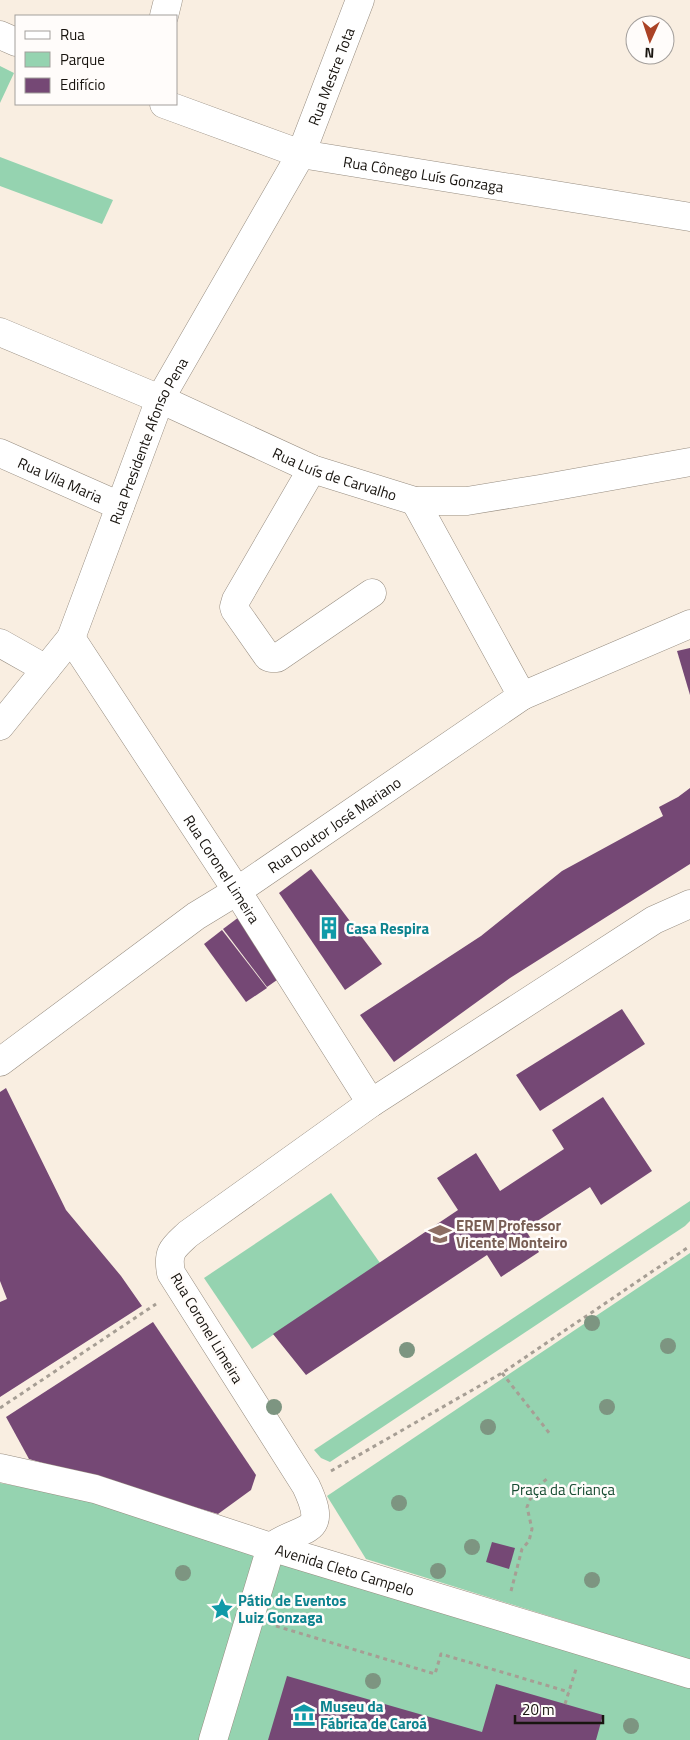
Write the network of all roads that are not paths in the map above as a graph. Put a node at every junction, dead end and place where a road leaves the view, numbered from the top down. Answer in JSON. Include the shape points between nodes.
{"nodes":[{"id":1,"x":168,"y":0,"type":"edge"},
{"id":2,"x":360,"y":0,"type":"edge"},
{"id":3,"x":164,"y":15,"type":"edge"},
{"id":4,"x":0,"y":34,"type":"edge"},
{"id":5,"x":15,"y":42,"type":"edge"},
{"id":6,"x":167,"y":105,"type":"edge"},
{"id":7,"x":301,"y":154,"type":"junction"},
{"id":8,"x":690,"y":217,"type":"edge"},
{"id":9,"x":0,"y":332,"type":"edge"},
{"id":10,"x":160,"y":399,"type":"junction"},
{"id":11,"x":0,"y":453,"type":"edge"},
{"id":12,"x":690,"y":462,"type":"edge"},
{"id":13,"x":312,"y":469,"type":"junction"},
{"id":14,"x":415,"y":501,"type":"junction"},
{"id":15,"x":120,"y":506,"type":"junction"},
{"id":16,"x":372,"y":593,"type":"dead end"},
{"id":17,"x":690,"y":624,"type":"edge"},
{"id":18,"x":70,"y":638,"type":"junction"},
{"id":19,"x":0,"y":643,"type":"edge"},
{"id":20,"x":46,"y":669,"type":"junction"},
{"id":21,"x":522,"y":696,"type":"junction"},
{"id":22,"x":0,"y":726,"type":"edge"},
{"id":23,"x":237,"y":891,"type":"junction"},
{"id":24,"x":690,"y":904,"type":"edge"},
{"id":25,"x":654,"y":920,"type":"junction"},
{"id":26,"x":690,"y":927,"type":"edge"},
{"id":27,"x":0,"y":1062,"type":"edge"},
{"id":28,"x":371,"y":1103,"type":"junction"},
{"id":29,"x":0,"y":1468,"type":"edge"},
{"id":30,"x":271,"y":1547,"type":"junction"},
{"id":31,"x":690,"y":1674,"type":"edge"},
{"id":32,"x":212,"y":1740,"type":"edge"}],
"edges":[{"from":1,"to":3,"type":"street"},
{"from":2,"to":7,"type":"street","name":"Rua Mestre Tota"},
{"from":4,"to":5,"type":"street"},
{"from":6,"to":7,"type":"street","name":"Rua Cônego Luís Gonzaga"},
{"from":7,"to":8,"type":"street","name":"Rua Cônego Luís Gonzaga"},
{"from":7,"to":10,"type":"street","name":"Rua Presidente Afonso Pena"},
{"from":9,"to":10,"type":"street","name":"Rua Luís de Carvalho"},
{"from":10,"to":13,"type":"street","name":"Rua Luís de Carvalho"},
{"from":10,"to":15,"type":"street","name":"Rua Presidente Afonso Pena"},
{"from":11,"to":15,"type":"street","name":"Rua Vila Maria"},
{"from":12,"to":14,"type":"street","name":"Rua Luís de Carvalho","via":[[467,500]]},
{"from":13,"to":14,"type":"street","name":"Rua Luís de Carvalho"},
{"from":13,"to":16,"type":"street","via":[[236,600],[235,610],[268,657],[277,658]]},
{"from":14,"to":21,"type":"street"},
{"from":15,"to":18,"type":"street","name":"Rua Presidente Afonso Pena"},
{"from":17,"to":21,"type":"street","name":"Rua Doutor José Mariano"},
{"from":18,"to":20,"type":"street","name":"Rua Presidente Afonso Pena"},
{"from":18,"to":23,"type":"street","name":"Rua Coronel Limeira"},
{"from":19,"to":20,"type":"street"},
{"from":20,"to":22,"type":"street","name":"Rua Presidente Afonso Pena"},
{"from":21,"to":23,"type":"street","name":"Rua Doutor José Mariano"},
{"from":23,"to":27,"type":"street","name":"Rua Doutor José Mariano","via":[[196,916]]},
{"from":23,"to":28,"type":"street","name":"Rua Coronel Limeira"},
{"from":24,"to":25,"type":"street","name":"Rua Coronel Limeira"},
{"from":25,"to":26,"type":"street"},
{"from":25,"to":28,"type":"street","name":"Rua Coronel Limeira"},
{"from":28,"to":30,"type":"street","name":"Rua Coronel Limeira","via":[[196,1228],[174,1247],[169,1260],[171,1273],[313,1502],[316,1517],[312,1525]]},
{"from":29,"to":30,"type":"street","name":"Avenida Cleto Campelo","via":[[95,1489]]},
{"from":30,"to":31,"type":"street","name":"Avenida Cleto Campelo"},
{"from":30,"to":32,"type":"street"}]}
